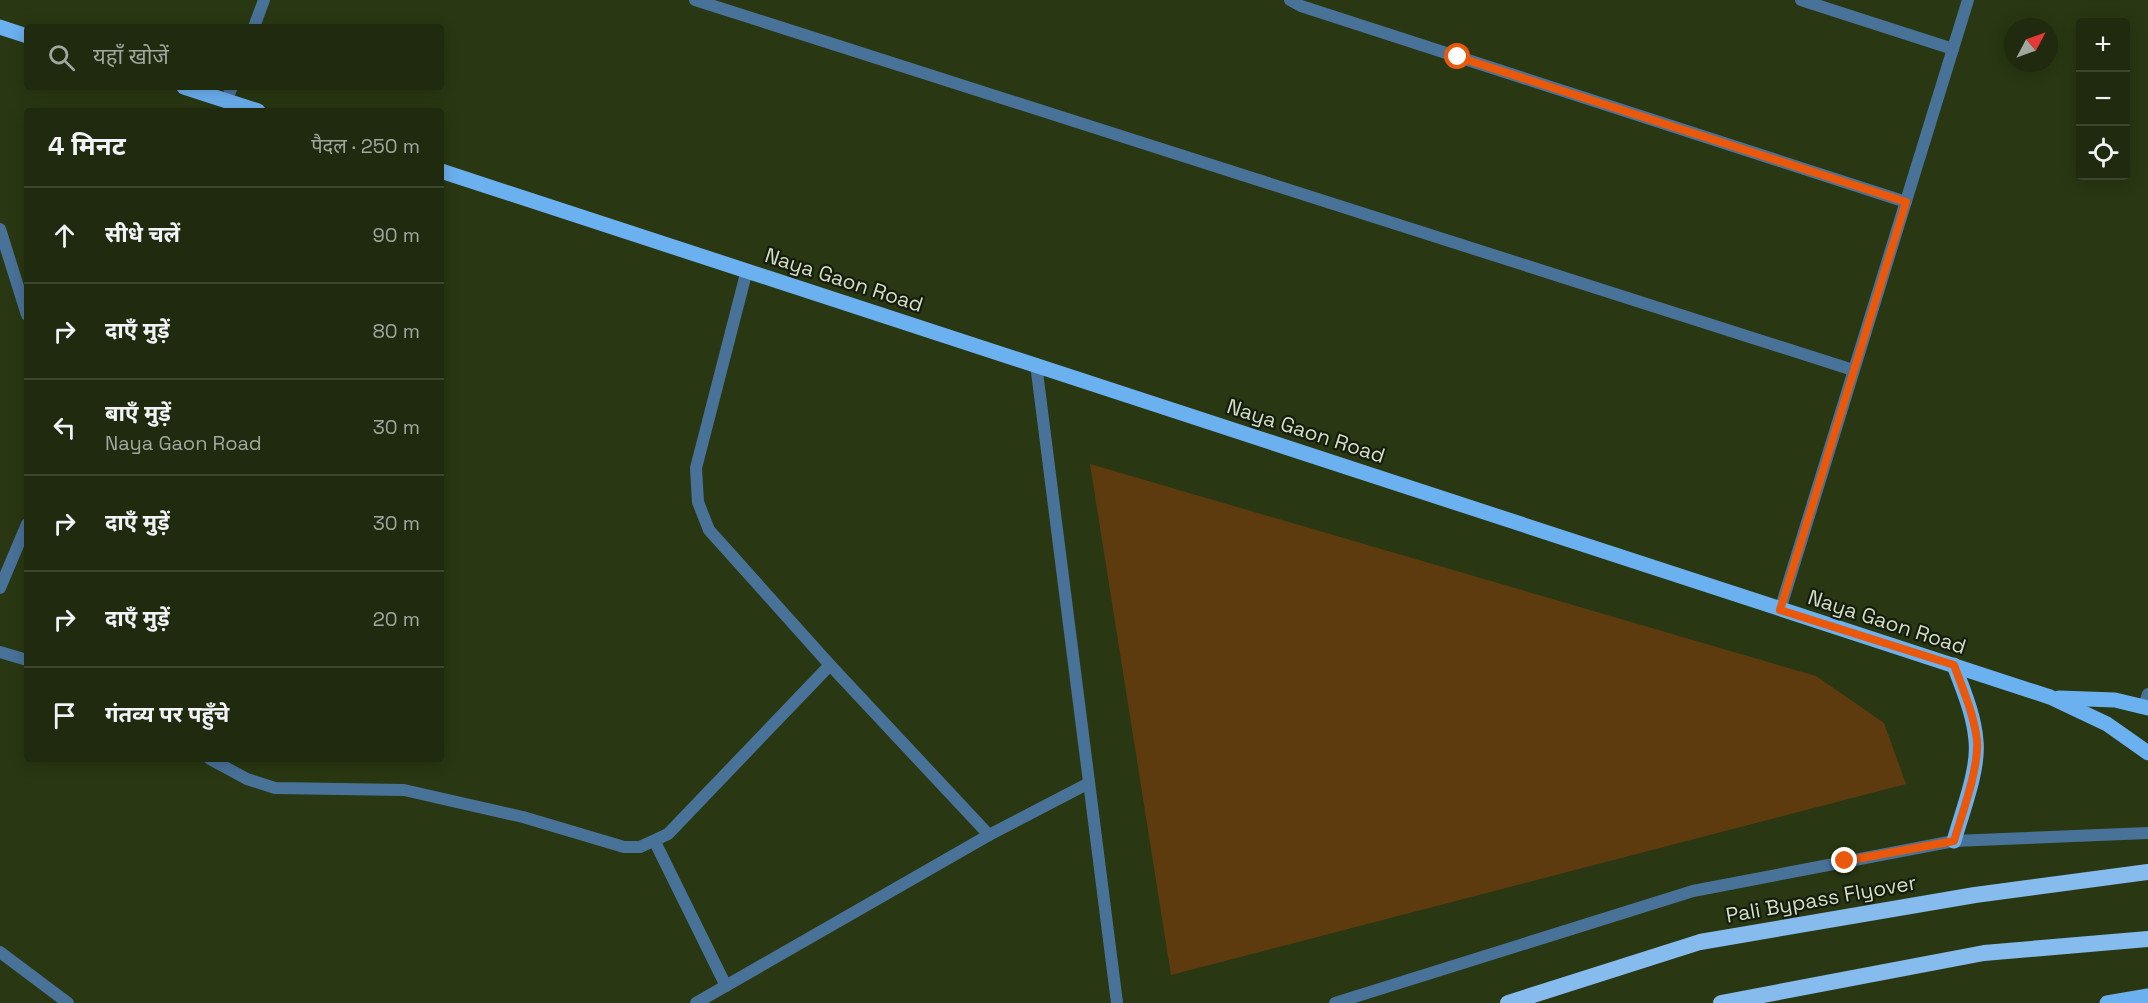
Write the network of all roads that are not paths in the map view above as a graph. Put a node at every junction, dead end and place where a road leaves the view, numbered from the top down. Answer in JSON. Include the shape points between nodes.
{"nodes":[{"id":1,"x":264,"y":0,"type":"edge"},
{"id":2,"x":695,"y":0,"type":"edge"},
{"id":3,"x":1290,"y":0,"type":"edge"},
{"id":4,"x":1801,"y":0,"type":"edge"},
{"id":5,"x":1968,"y":0,"type":"edge"},
{"id":6,"x":255,"y":24,"type":"edge"},
{"id":7,"x":0,"y":27,"type":"edge"},
{"id":8,"x":24,"y":35,"type":"edge"},
{"id":9,"x":1953,"y":49,"type":"junction"},
{"id":10,"x":203,"y":90,"type":"edge"},
{"id":11,"x":229,"y":94,"type":"edge"},
{"id":12,"x":253,"y":108,"type":"edge"},
{"id":13,"x":444,"y":172,"type":"edge"},
{"id":14,"x":1906,"y":202,"type":"junction"},
{"id":15,"x":0,"y":230,"type":"edge"},
{"id":16,"x":747,"y":270,"type":"junction"},
{"id":17,"x":24,"y":306,"type":"edge"},
{"id":18,"x":1036,"y":364,"type":"junction"},
{"id":19,"x":1853,"y":370,"type":"junction"},
{"id":20,"x":24,"y":531,"type":"edge"},
{"id":21,"x":0,"y":588,"type":"edge"},
{"id":22,"x":1780,"y":610,"type":"junction"},
{"id":23,"x":0,"y":652,"type":"edge"},
{"id":24,"x":24,"y":659,"type":"edge"},
{"id":25,"x":830,"y":665,"type":"junction"},
{"id":26,"x":1954,"y":665,"type":"junction"},
{"id":27,"x":2050,"y":697,"type":"junction"},
{"id":28,"x":2147,"y":702,"type":"edge"},
{"id":29,"x":2148,"y":753,"type":"edge"},
{"id":30,"x":216,"y":762,"type":"edge"},
{"id":31,"x":1089,"y":783,"type":"junction"},
{"id":32,"x":2148,"y":833,"type":"edge"},
{"id":33,"x":989,"y":835,"type":"junction"},
{"id":34,"x":1954,"y":841,"type":"junction"},
{"id":35,"x":655,"y":842,"type":"junction"},
{"id":36,"x":2148,"y":873,"type":"edge"},
{"id":37,"x":2148,"y":939,"type":"edge"},
{"id":38,"x":0,"y":952,"type":"edge"},
{"id":39,"x":726,"y":986,"type":"junction"},
{"id":40,"x":2148,"y":996,"type":"edge"},
{"id":41,"x":68,"y":1003,"type":"edge"},
{"id":42,"x":696,"y":1003,"type":"edge"},
{"id":43,"x":1117,"y":1003,"type":"edge"},
{"id":44,"x":1335,"y":1003,"type":"edge"},
{"id":45,"x":1508,"y":1003,"type":"edge"},
{"id":46,"x":1721,"y":1003,"type":"edge"},
{"id":47,"x":2107,"y":1003,"type":"edge"}],
"edges":[{"from":1,"to":6,"type":"street"},
{"from":2,"to":19,"type":"street"},
{"from":3,"to":14,"type":"street"},
{"from":4,"to":9,"type":"street"},
{"from":5,"to":9,"type":"street"},
{"from":7,"to":8,"type":"main road"},
{"from":9,"to":14,"type":"street"},
{"from":10,"to":11,"type":"main road"},
{"from":11,"to":12,"type":"main road"},
{"from":13,"to":16,"type":"main road","name":"Naya Gaon Road"},
{"from":14,"to":19,"type":"street"},
{"from":15,"to":17,"type":"street"},
{"from":16,"to":18,"type":"main road","name":"Naya Gaon Road"},
{"from":16,"to":25,"type":"street","via":[[696,468],[698,502],[709,530]]},
{"from":18,"to":22,"type":"main road","name":"Naya Gaon Road"},
{"from":18,"to":31,"type":"street"},
{"from":19,"to":22,"type":"street"},
{"from":20,"to":21,"type":"street"},
{"from":22,"to":26,"type":"main road","name":"Naya Gaon Road"},
{"from":23,"to":24,"type":"street"},
{"from":25,"to":33,"type":"street"},
{"from":25,"to":35,"type":"street","via":[[690,813]]},
{"from":26,"to":27,"type":"main road","name":"Naya Gaon Road"},
{"from":26,"to":34,"type":"main road","via":[[1971,709],[1977,743],[1970,787]]},
{"from":27,"to":28,"type":"main road"},
{"from":27,"to":29,"type":"main road","name":"Naya Gaon Road","via":[[2107,724]]},
{"from":30,"to":35,"type":"street","via":[[275,788],[404,790],[523,817],[609,844],[640,847]]},
{"from":31,"to":33,"type":"street"},
{"from":31,"to":43,"type":"street"},
{"from":32,"to":34,"type":"street"},
{"from":33,"to":39,"type":"street"},
{"from":34,"to":44,"type":"street","via":[[1693,891]]},
{"from":35,"to":39,"type":"street"},
{"from":36,"to":45,"type":"highway","name":"Pali Bypass Flyover","via":[[1975,895],[1700,942]]},
{"from":37,"to":46,"type":"highway","via":[[1984,954]]},
{"from":38,"to":41,"type":"street"},
{"from":39,"to":42,"type":"street"},
{"from":40,"to":47,"type":"main road"}]}
